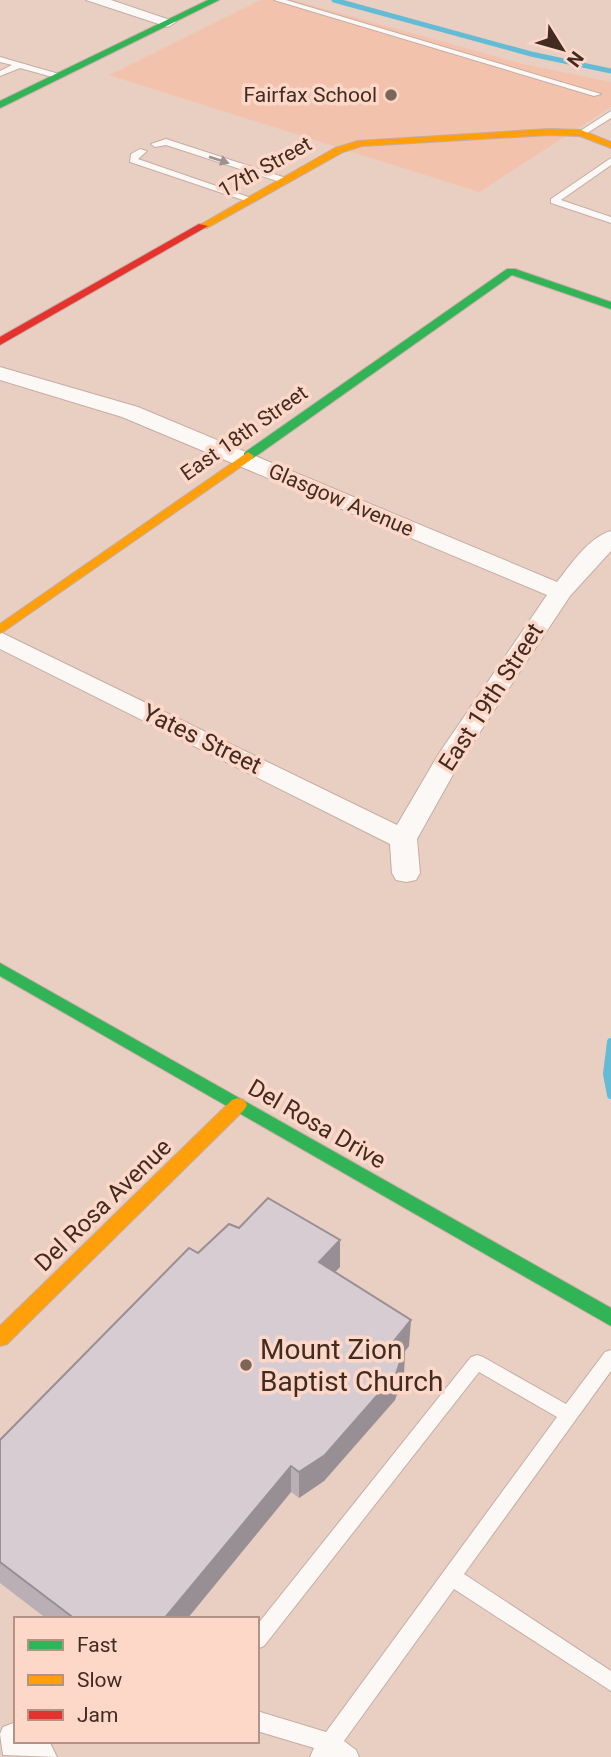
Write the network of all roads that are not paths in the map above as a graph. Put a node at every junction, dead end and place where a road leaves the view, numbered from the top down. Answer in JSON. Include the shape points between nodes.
{"nodes":[{"id":1,"x":94,"y":0,"type":"edge"},
{"id":2,"x":215,"y":0,"type":"edge"},
{"id":3,"x":278,"y":0,"type":"edge"},
{"id":4,"x":168,"y":22,"type":"junction"},
{"id":5,"x":0,"y":59,"type":"edge"},
{"id":6,"x":20,"y":65,"type":"junction"},
{"id":7,"x":0,"y":74,"type":"edge"},
{"id":8,"x":57,"y":76,"type":"junction"},
{"id":9,"x":597,"y":94,"type":"dead end"},
{"id":10,"x":0,"y":105,"type":"edge"},
{"id":11,"x":611,"y":114,"type":"edge"},
{"id":12,"x":581,"y":133,"type":"junction"},
{"id":13,"x":155,"y":144,"type":"dead end"},
{"id":14,"x":611,"y":145,"type":"edge"},
{"id":15,"x":143,"y":151,"type":"dead end"},
{"id":16,"x":611,"y":161,"type":"edge"},
{"id":17,"x":283,"y":180,"type":"junction"},
{"id":18,"x":249,"y":200,"type":"junction"},
{"id":19,"x":611,"y":220,"type":"edge"},
{"id":20,"x":611,"y":306,"type":"edge"},
{"id":21,"x":0,"y":342,"type":"edge"},
{"id":22,"x":0,"y":373,"type":"edge"},
{"id":23,"x":244,"y":459,"type":"junction"},
{"id":24,"x":611,"y":538,"type":"edge"},
{"id":25,"x":561,"y":592,"type":"junction"},
{"id":26,"x":0,"y":630,"type":"edge"},
{"id":27,"x":0,"y":639,"type":"edge"},
{"id":28,"x":403,"y":839,"type":"junction"},
{"id":29,"x":406,"y":873,"type":"dead end"},
{"id":30,"x":0,"y":969,"type":"edge"},
{"id":31,"x":238,"y":1105,"type":"junction"},
{"id":32,"x":611,"y":1318,"type":"edge"},
{"id":33,"x":0,"y":1338,"type":"edge"},
{"id":34,"x":611,"y":1357,"type":"edge"},
{"id":35,"x":567,"y":1414,"type":"junction"},
{"id":36,"x":451,"y":1576,"type":"junction"},
{"id":37,"x":259,"y":1637,"type":"edge"},
{"id":38,"x":611,"y":1682,"type":"edge"},
{"id":39,"x":259,"y":1722,"type":"edge"},
{"id":40,"x":0,"y":1728,"type":"edge"},
{"id":41,"x":14,"y":1739,"type":"edge"},
{"id":42,"x":19,"y":1743,"type":"edge"},
{"id":43,"x":325,"y":1750,"type":"edge"},
{"id":44,"x":37,"y":1757,"type":"edge"},
{"id":45,"x":349,"y":1757,"type":"edge"}],
"edges":[{"from":1,"to":4,"type":"street"},
{"from":2,"to":4,"type":"street"},
{"from":3,"to":9,"type":"lane"},
{"from":4,"to":8,"type":"street"},
{"from":5,"to":6,"type":"lane"},
{"from":6,"to":7,"type":"lane"},
{"from":6,"to":8,"type":"lane"},
{"from":8,"to":10,"type":"street"},
{"from":11,"to":12,"type":"lane"},
{"from":12,"to":14,"type":"street"},
{"from":12,"to":17,"type":"street","name":"17th Street","via":[[361,143]]},
{"from":13,"to":17,"type":"lane","one_way":true,"via":[[166,142]]},
{"from":15,"to":18,"type":"lane","via":[[134,160]]},
{"from":16,"to":19,"type":"lane","via":[[554,201]]},
{"from":17,"to":18,"type":"street","name":"17th Street"},
{"from":18,"to":21,"type":"street","name":"17th Street"},
{"from":20,"to":23,"type":"street","name":"East 18th Street","via":[[511,271]]},
{"from":22,"to":23,"type":"street","name":"Glasgow Avenue","via":[[130,412]]},
{"from":23,"to":25,"type":"street","name":"Glasgow Avenue"},
{"from":23,"to":26,"type":"street","name":"East 18th Street"},
{"from":24,"to":25,"type":"street","name":"East 19th Street"},
{"from":25,"to":28,"type":"street","name":"East 19th Street","via":[[447,761]]},
{"from":27,"to":28,"type":"street","name":"Yates Street"},
{"from":28,"to":29,"type":"street"},
{"from":30,"to":31,"type":"street","name":"Del Rosa Drive"},
{"from":31,"to":32,"type":"street","name":"Del Rosa Drive"},
{"from":31,"to":33,"type":"street","name":"Del Rosa Avenue"},
{"from":34,"to":35,"type":"lane"},
{"from":35,"to":36,"type":"lane"},
{"from":35,"to":37,"type":"lane","via":[[477,1362]]},
{"from":36,"to":38,"type":"lane"},
{"from":36,"to":43,"type":"lane"},
{"from":39,"to":43,"type":"lane"},
{"from":40,"to":41,"type":"street"},
{"from":42,"to":44,"type":"street"},
{"from":43,"to":45,"type":"lane"}]}
